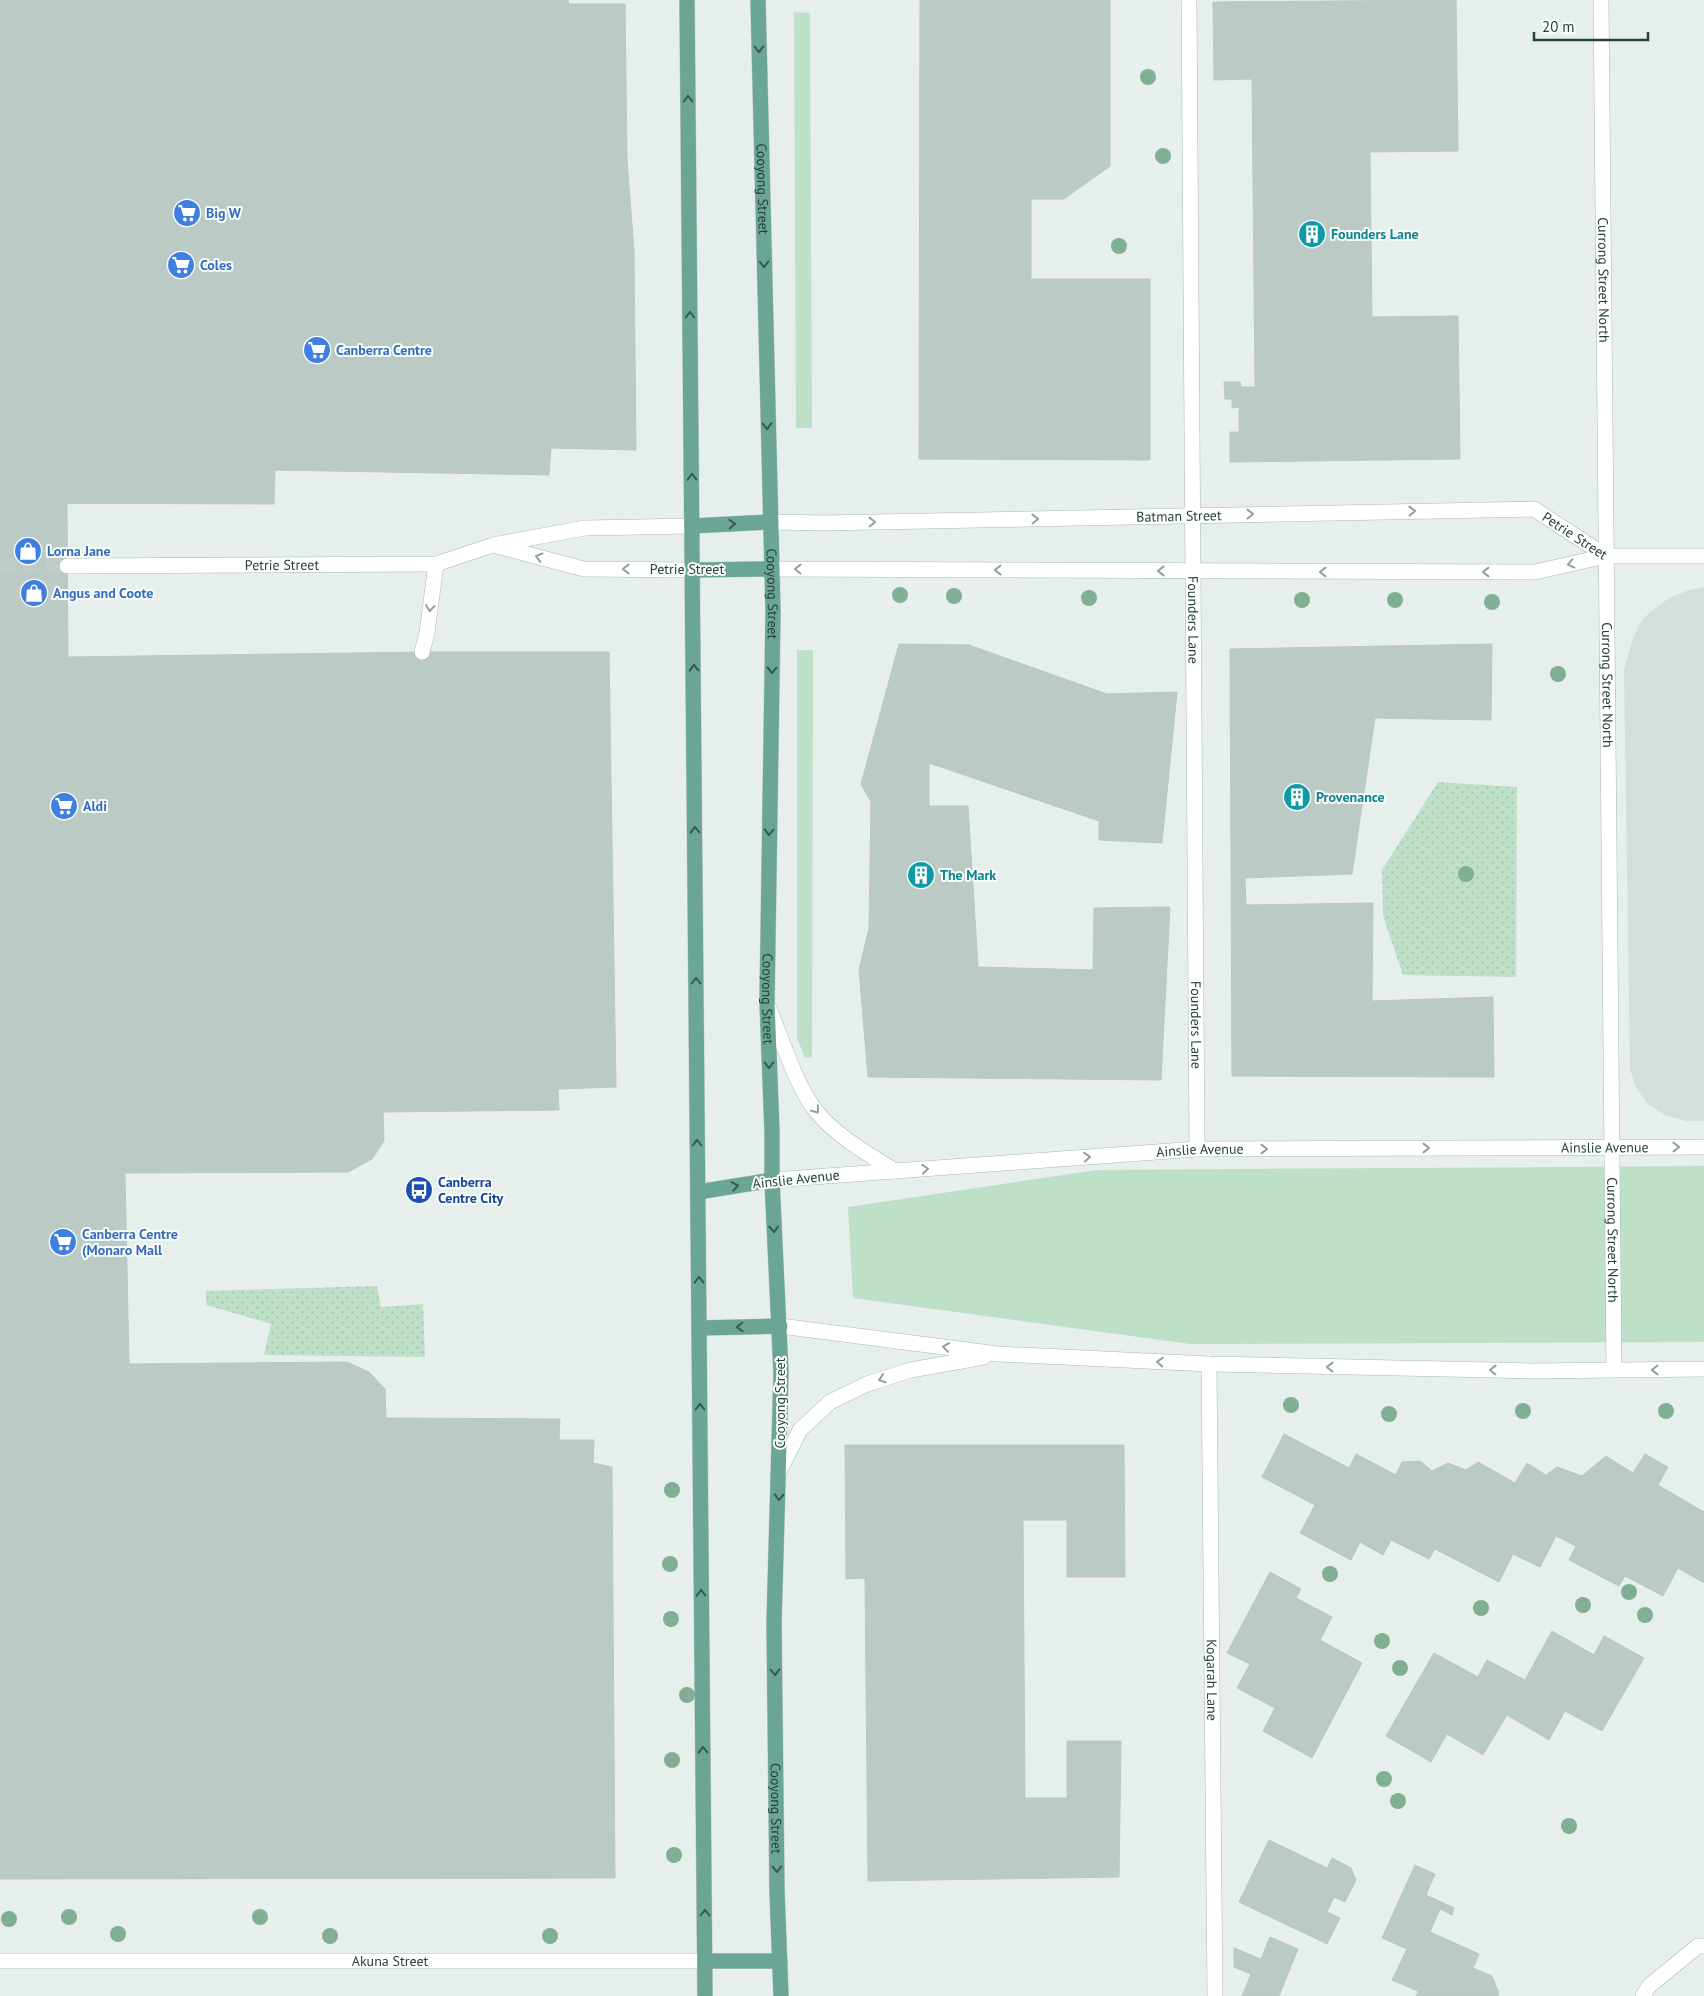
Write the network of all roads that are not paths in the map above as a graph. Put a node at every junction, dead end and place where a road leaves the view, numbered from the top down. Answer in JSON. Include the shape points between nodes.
{"nodes":[{"id":1,"x":688,"y":0,"type":"edge"},
{"id":2,"x":758,"y":0,"type":"edge"},
{"id":3,"x":1189,"y":0,"type":"edge"},
{"id":4,"x":1601,"y":0,"type":"edge"},
{"id":5,"x":1534,"y":509,"type":"joint"},
{"id":6,"x":1193,"y":516,"type":"junction"},
{"id":7,"x":771,"y":522,"type":"junction"},
{"id":8,"x":824,"y":523,"type":"joint"},
{"id":9,"x":692,"y":526,"type":"junction"},
{"id":10,"x":493,"y":545,"type":"junction"},
{"id":11,"x":1606,"y":556,"type":"junction"},
{"id":12,"x":1704,"y":556,"type":"edge"},
{"id":13,"x":436,"y":564,"type":"junction"},
{"id":14,"x":67,"y":566,"type":"tunnel mouth"},
{"id":15,"x":772,"y":569,"type":"junction"},
{"id":16,"x":692,"y":570,"type":"junction"},
{"id":17,"x":1193,"y":571,"type":"junction"},
{"id":18,"x":422,"y":652,"type":"dead end"},
{"id":19,"x":767,"y":1002,"type":"junction"},
{"id":20,"x":1612,"y":1147,"type":"junction"},
{"id":21,"x":1704,"y":1147,"type":"edge"},
{"id":22,"x":1197,"y":1149,"type":"junction"},
{"id":23,"x":895,"y":1171,"type":"junction"},
{"id":24,"x":772,"y":1180,"type":"junction"},
{"id":25,"x":698,"y":1192,"type":"junction"},
{"id":26,"x":780,"y":1326,"type":"junction"},
{"id":27,"x":700,"y":1328,"type":"junction"},
{"id":28,"x":998,"y":1354,"type":"junction"},
{"id":29,"x":1209,"y":1364,"type":"junction"},
{"id":30,"x":1704,"y":1369,"type":"edge"},
{"id":31,"x":1614,"y":1370,"type":"junction"},
{"id":32,"x":780,"y":1470,"type":"junction"},
{"id":33,"x":1704,"y":1946,"type":"edge"},
{"id":34,"x":0,"y":1961,"type":"edge"},
{"id":35,"x":705,"y":1961,"type":"junction"},
{"id":36,"x":780,"y":1961,"type":"junction"},
{"id":37,"x":705,"y":1996,"type":"edge"},
{"id":38,"x":781,"y":1996,"type":"edge"},
{"id":39,"x":1215,"y":1996,"type":"edge"},
{"id":40,"x":1643,"y":1996,"type":"edge"}],
"edges":[{"from":9,"to":1,"type":"main road","one_way":true},
{"from":2,"to":7,"type":"main road","name":"Cooyong Street","one_way":true},
{"from":3,"to":6,"type":"street","name":"Founders Lane"},
{"from":4,"to":11,"type":"street","name":"Currong Street North"},
{"from":6,"to":5,"type":"street","name":"Batman Street","one_way":true},
{"from":5,"to":11,"type":"street","name":"Petrie Street"},
{"from":8,"to":6,"type":"street","name":"Batman Street","one_way":true},
{"from":6,"to":17,"type":"street","name":"Founders Lane"},
{"from":7,"to":8,"type":"street","name":"Petrie Street"},
{"from":9,"to":7,"type":"main road","name":"Petrie Street","one_way":true},
{"from":7,"to":15,"type":"main road","name":"Cooyong Street"},
{"from":9,"to":10,"type":"street","name":"Petrie Street","via":[[585,528]]},
{"from":9,"to":16,"type":"main road"},
{"from":10,"to":13,"type":"street","name":"Petrie Street"},
{"from":16,"to":10,"type":"street","name":"Petrie Street","one_way":true,"via":[[584,570]]},
{"from":11,"to":12,"type":"street"},
{"from":11,"to":17,"type":"street","name":"Petrie Street","one_way":true,"via":[[1535,572]]},
{"from":11,"to":20,"type":"street","name":"Currong Street North"},
{"from":13,"to":14,"type":"street","name":"Petrie Street"},
{"from":13,"to":18,"type":"street","one_way":true},
{"from":15,"to":16,"type":"main road","name":"Petrie Street"},
{"from":17,"to":15,"type":"street","name":"Petrie Street","one_way":true},
{"from":15,"to":19,"type":"main road","name":"Cooyong Street","one_way":true},
{"from":25,"to":16,"type":"main road","one_way":true},
{"from":17,"to":22,"type":"street","name":"Founders Lane"},
{"from":19,"to":23,"type":"street","one_way":true,"via":[[800,1086],[816,1111],[849,1142]]},
{"from":19,"to":24,"type":"main road","name":"Cooyong Street","one_way":true},
{"from":20,"to":21,"type":"street","name":"Ainslie Avenue","one_way":true},
{"from":22,"to":20,"type":"street","name":"Ainslie Avenue","one_way":true},
{"from":20,"to":31,"type":"street","name":"Currong Street North"},
{"from":23,"to":22,"type":"street","name":"Ainslie Avenue","one_way":true},
{"from":23,"to":24,"type":"street","name":"Ainslie Avenue"},
{"from":25,"to":24,"type":"main road","name":"Ainslie Avenue","one_way":true},
{"from":24,"to":26,"type":"main road","name":"Cooyong Street","one_way":true},
{"from":27,"to":25,"type":"main road","one_way":true},
{"from":26,"to":27,"type":"main road","one_way":true},
{"from":28,"to":26,"type":"street","one_way":true},
{"from":26,"to":32,"type":"main road","name":"Cooyong Street"},
{"from":35,"to":27,"type":"main road","one_way":true},
{"from":29,"to":28,"type":"street","one_way":true},
{"from":28,"to":32,"type":"street","one_way":true,"via":[[911,1370],[867,1384],[830,1402],[800,1430]]},
{"from":31,"to":29,"type":"street","one_way":true},
{"from":29,"to":39,"type":"street","name":"Kogarah Lane"},
{"from":30,"to":31,"type":"street","one_way":true},
{"from":32,"to":36,"type":"main road","name":"Cooyong Street","one_way":true,"via":[[774,1623]]},
{"from":33,"to":40,"type":"street","via":[[1698,1946],[1649,1986]]},
{"from":34,"to":35,"type":"street","name":"Akuna Street"},
{"from":35,"to":36,"type":"main road","name":"Akuna Street"},
{"from":35,"to":37,"type":"main road"},
{"from":36,"to":38,"type":"main road","name":"Cooyong Street"}]}
